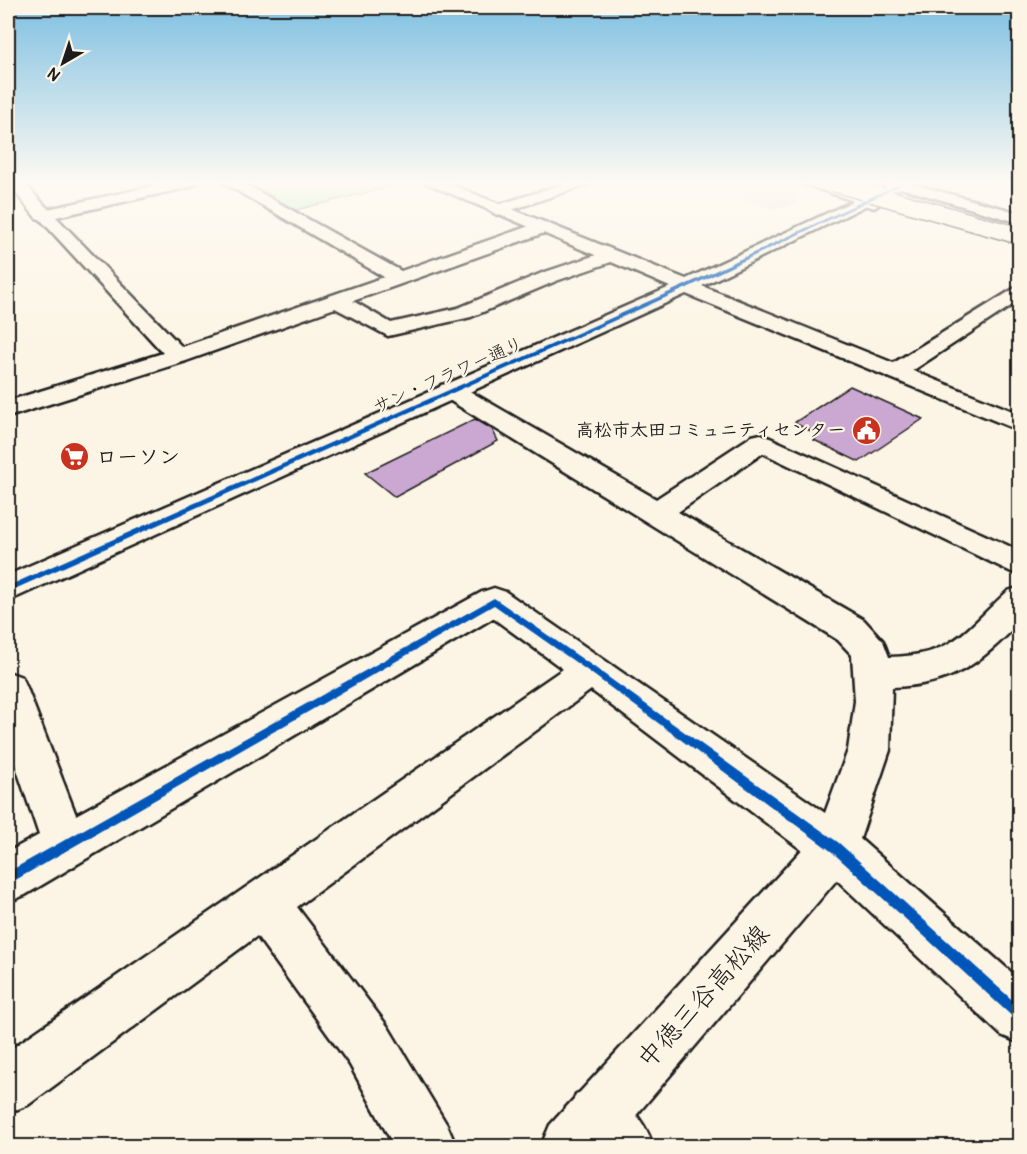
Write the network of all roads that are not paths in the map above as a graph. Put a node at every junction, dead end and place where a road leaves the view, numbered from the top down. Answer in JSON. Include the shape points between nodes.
{"nodes":[{"id":1,"x":63,"y":237,"type":"edge"},
{"id":2,"x":327,"y":237,"type":"edge"},
{"id":3,"x":515,"y":237,"type":"edge"},
{"id":4,"x":563,"y":237,"type":"edge"},
{"id":5,"x":781,"y":237,"type":"edge"},
{"id":6,"x":999,"y":237,"type":"edge"},
{"id":7,"x":1020,"y":244,"type":"edge"},
{"id":8,"x":611,"y":256,"type":"junction"},
{"id":9,"x":398,"y":277,"type":"junction"},
{"id":10,"x":685,"y":286,"type":"junction"},
{"id":11,"x":1020,"y":291,"type":"edge"},
{"id":12,"x":336,"y":300,"type":"junction"},
{"id":13,"x":178,"y":356,"type":"junction"},
{"id":14,"x":895,"y":372,"type":"junction"},
{"id":15,"x":450,"y":390,"type":"junction"},
{"id":16,"x":8,"y":409,"type":"edge"},
{"id":17,"x":1020,"y":423,"type":"edge"},
{"id":18,"x":656,"y":513,"type":"junction"},
{"id":19,"x":1020,"y":566,"type":"edge"},
{"id":20,"x":8,"y":589,"type":"edge"},
{"id":21,"x":1020,"y":600,"type":"edge"},
{"id":22,"x":591,"y":669,"type":"junction"},
{"id":23,"x":871,"y":672,"type":"junction"},
{"id":24,"x":8,"y":688,"type":"edge"},
{"id":25,"x":65,"y":846,"type":"junction"},
{"id":26,"x":835,"y":847,"type":"junction"},
{"id":27,"x":8,"y":878,"type":"edge"},
{"id":28,"x":264,"y":904,"type":"junction"},
{"id":29,"x":1020,"y":1016,"type":"edge"},
{"id":30,"x":8,"y":1085,"type":"edge"},
{"id":31,"x":597,"y":1136,"type":"edge"},
{"id":32,"x":426,"y":1146,"type":"edge"}],
"edges":[{"from":1,"to":13,"type":"main road"},
{"from":2,"to":9,"type":"main road"},
{"from":3,"to":9,"type":"main road"},
{"from":4,"to":8,"type":"main road"},
{"from":5,"to":10,"type":"main road","name":"サン・フラワー通り"},
{"from":6,"to":7,"type":"main road"},
{"from":8,"to":10,"type":"main road"},
{"from":8,"to":12,"type":"main road","via":[[464,313],[388,330]]},
{"from":9,"to":12,"type":"main road"},
{"from":10,"to":14,"type":"main road"},
{"from":10,"to":15,"type":"main road","name":"サン・フラワー通り"},
{"from":11,"to":14,"type":"main road"},
{"from":12,"to":13,"type":"main road"},
{"from":13,"to":16,"type":"main road"},
{"from":14,"to":17,"type":"main road"},
{"from":15,"to":18,"type":"main road"},
{"from":15,"to":20,"type":"main road","name":"サン・フラワー通り"},
{"from":18,"to":19,"type":"main road","via":[[761,442]]},
{"from":18,"to":23,"type":"main road","via":[[850,630],[870,651]]},
{"from":21,"to":23,"type":"main road","via":[[958,657],[935,667],[907,672]]},
{"from":22,"to":25,"type":"main road","via":[[494,601]]},
{"from":22,"to":26,"type":"main road"},
{"from":22,"to":28,"type":"main road"},
{"from":23,"to":26,"type":"main road","via":[[874,701],[868,750]]},
{"from":24,"to":25,"type":"main road"},
{"from":25,"to":27,"type":"main road"},
{"from":26,"to":29,"type":"main road"},
{"from":26,"to":31,"type":"main road","name":"中徳三谷高松線"},
{"from":28,"to":30,"type":"main road"},
{"from":28,"to":32,"type":"main road","via":[[369,1046]]}]}
